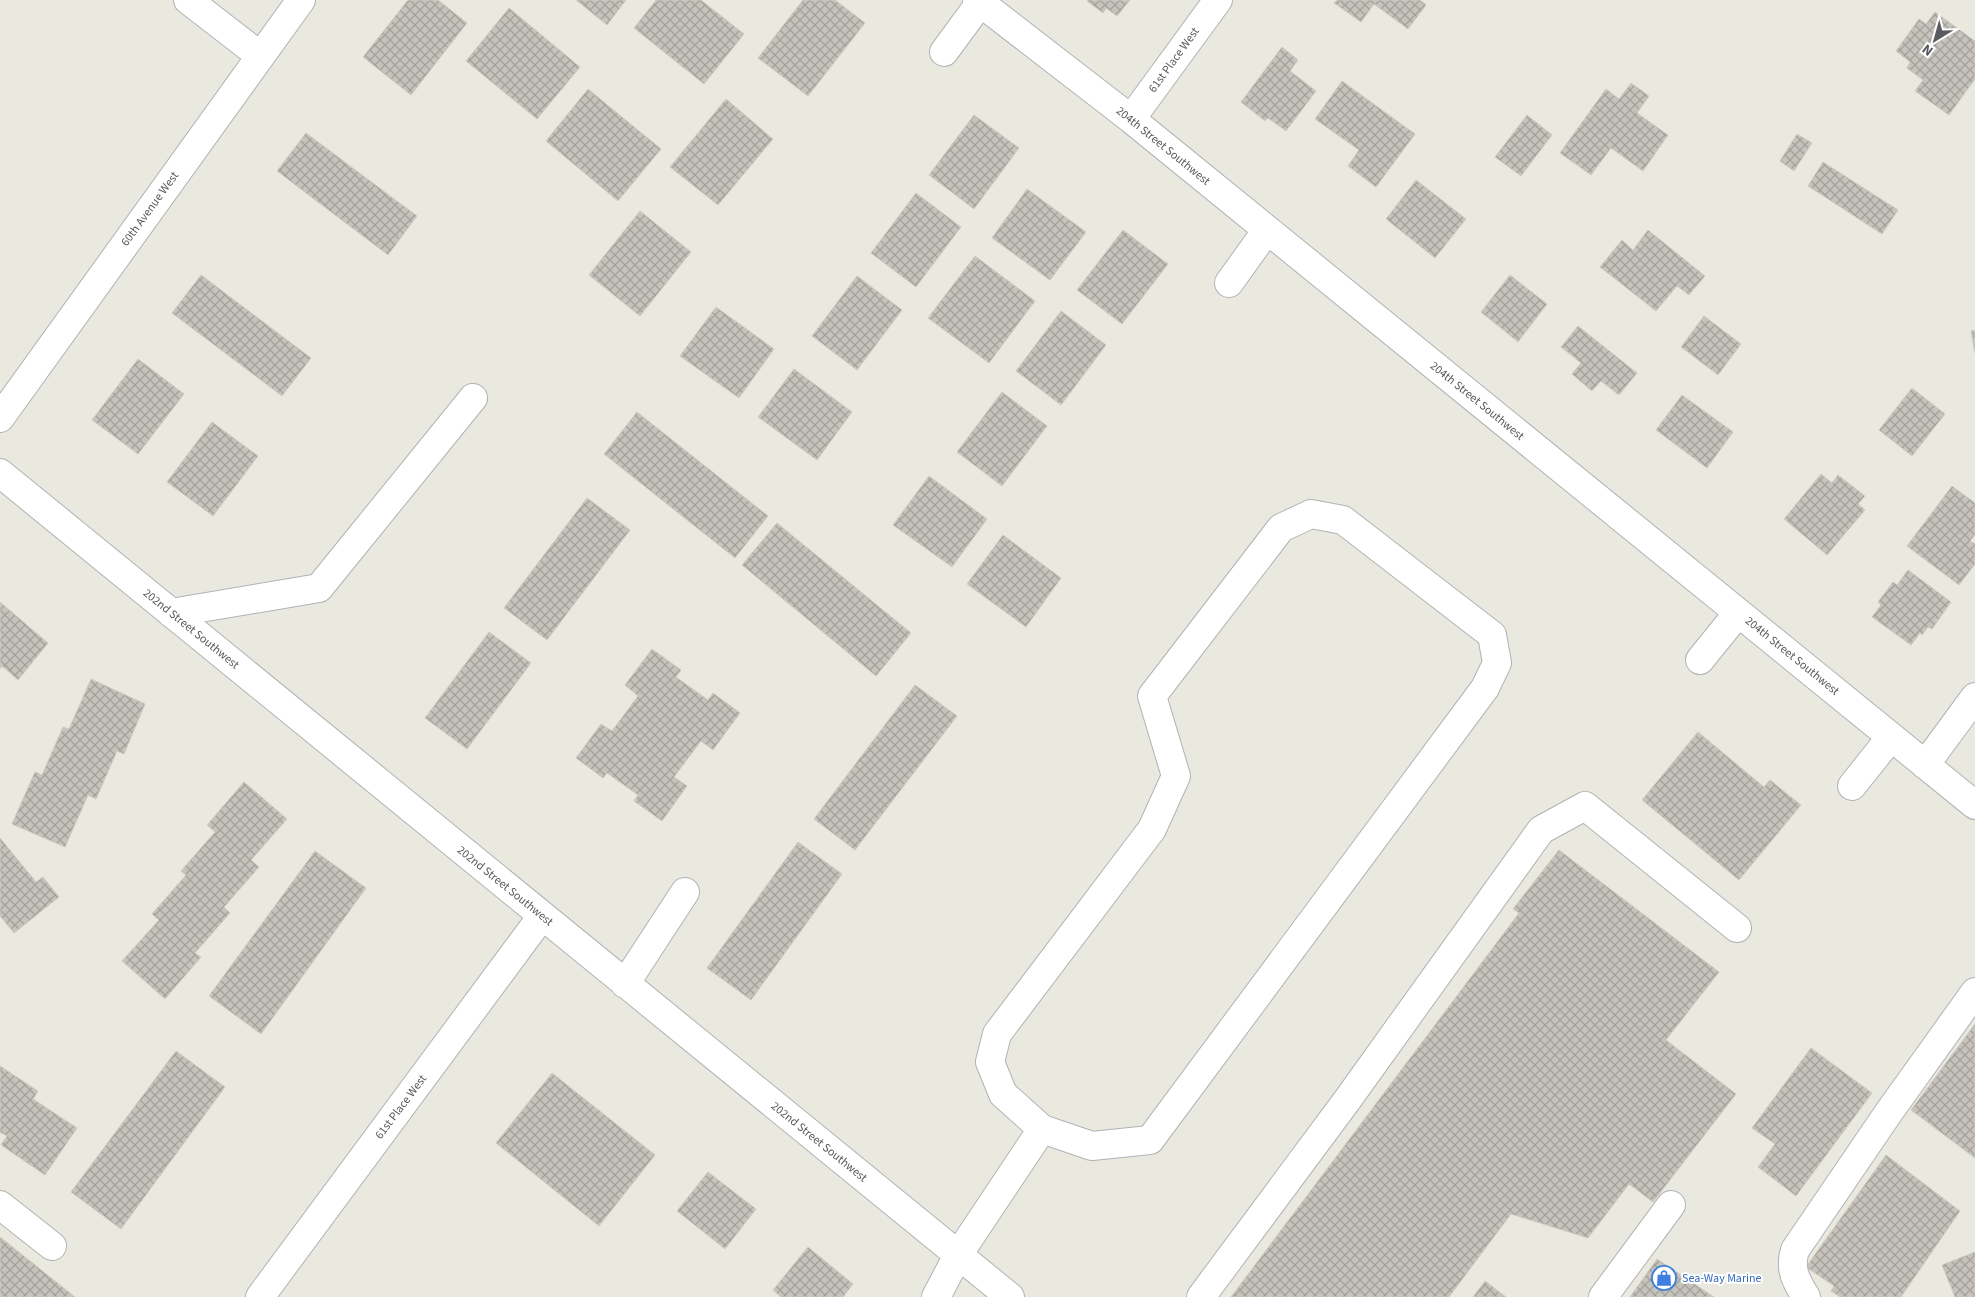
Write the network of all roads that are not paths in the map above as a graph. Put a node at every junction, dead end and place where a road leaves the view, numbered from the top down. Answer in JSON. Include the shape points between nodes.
{"nodes":[{"id":1,"x":188,"y":0,"type":"edge"},
{"id":2,"x":301,"y":0,"type":"edge"},
{"id":3,"x":1218,"y":0,"type":"edge"},
{"id":4,"x":979,"y":1,"type":"edge"},
{"id":5,"x":944,"y":52,"type":"dead end"},
{"id":6,"x":260,"y":55,"type":"junction"},
{"id":7,"x":1130,"y":119,"type":"junction"},
{"id":8,"x":1267,"y":230,"type":"junction"},
{"id":9,"x":1229,"y":284,"type":"dead end"},
{"id":10,"x":473,"y":398,"type":"dead end"},
{"id":11,"x":0,"y":418,"type":"edge"},
{"id":12,"x":0,"y":473,"type":"edge"},
{"id":13,"x":171,"y":613,"type":"junction"},
{"id":14,"x":1738,"y":613,"type":"junction"},
{"id":15,"x":1700,"y":660,"type":"dead end"},
{"id":16,"x":1975,"y":697,"type":"edge"},
{"id":17,"x":1891,"y":737,"type":"junction"},
{"id":18,"x":1925,"y":765,"type":"junction"},
{"id":19,"x":1852,"y":786,"type":"dead end"},
{"id":20,"x":1975,"y":805,"type":"edge"},
{"id":21,"x":685,"y":892,"type":"dead end"},
{"id":22,"x":542,"y":916,"type":"junction"},
{"id":23,"x":1737,"y":928,"type":"dead end"},
{"id":24,"x":625,"y":984,"type":"junction"},
{"id":25,"x":1975,"y":992,"type":"edge"},
{"id":26,"x":1042,"y":1129,"type":"junction"},
{"id":27,"x":0,"y":1205,"type":"edge"},
{"id":28,"x":1671,"y":1205,"type":"dead end"},
{"id":29,"x":52,"y":1246,"type":"dead end"},
{"id":30,"x":958,"y":1255,"type":"junction"},
{"id":31,"x":260,"y":1297,"type":"edge"},
{"id":32,"x":936,"y":1297,"type":"edge"},
{"id":33,"x":1010,"y":1297,"type":"edge"},
{"id":34,"x":1201,"y":1297,"type":"edge"},
{"id":35,"x":1603,"y":1297,"type":"edge"},
{"id":36,"x":1806,"y":1297,"type":"edge"}],
"edges":[{"from":1,"to":6,"type":"street"},
{"from":2,"to":6,"type":"street","name":"60th Avenue West"},
{"from":3,"to":7,"type":"street","name":"61st Place West"},
{"from":4,"to":5,"type":"street"},
{"from":4,"to":7,"type":"street","name":"204th Street Southwest"},
{"from":6,"to":11,"type":"street","name":"60th Avenue West"},
{"from":7,"to":8,"type":"street","name":"204th Street Southwest"},
{"from":8,"to":9,"type":"street"},
{"from":8,"to":14,"type":"street","name":"204th Street Southwest"},
{"from":10,"to":13,"type":"street","via":[[319,588]]},
{"from":12,"to":13,"type":"street","name":"202nd Street Southwest"},
{"from":13,"to":22,"type":"street","name":"202nd Street Southwest"},
{"from":14,"to":15,"type":"street"},
{"from":14,"to":17,"type":"street","name":"204th Street Southwest"},
{"from":16,"to":18,"type":"street"},
{"from":17,"to":18,"type":"street","name":"204th Street Southwest"},
{"from":17,"to":19,"type":"street"},
{"from":18,"to":20,"type":"street","name":"204th Street Southwest"},
{"from":21,"to":24,"type":"street"},
{"from":22,"to":24,"type":"street","name":"202nd Street Southwest"},
{"from":22,"to":31,"type":"street","name":"61st Place West"},
{"from":23,"to":34,"type":"street","via":[[1585,806],[1541,830]]},
{"from":24,"to":30,"type":"street","name":"202nd Street Southwest"},
{"from":25,"to":36,"type":"street","via":[[1795,1250],[1792,1260],[1794,1278]]},
{"from":26,"to":26,"type":"street","via":[[1092,1146],[1150,1140],[1486,688],[1497,664],[1492,635],[1343,520],[1311,514],[1281,528],[1152,696],[1176,776],[1152,829],[997,1034],[994,1043],[990,1062],[1003,1094]]},
{"from":26,"to":30,"type":"street"},
{"from":27,"to":29,"type":"street"},
{"from":28,"to":35,"type":"street"},
{"from":30,"to":32,"type":"street"},
{"from":30,"to":33,"type":"street","name":"202nd Street Southwest"}]}
